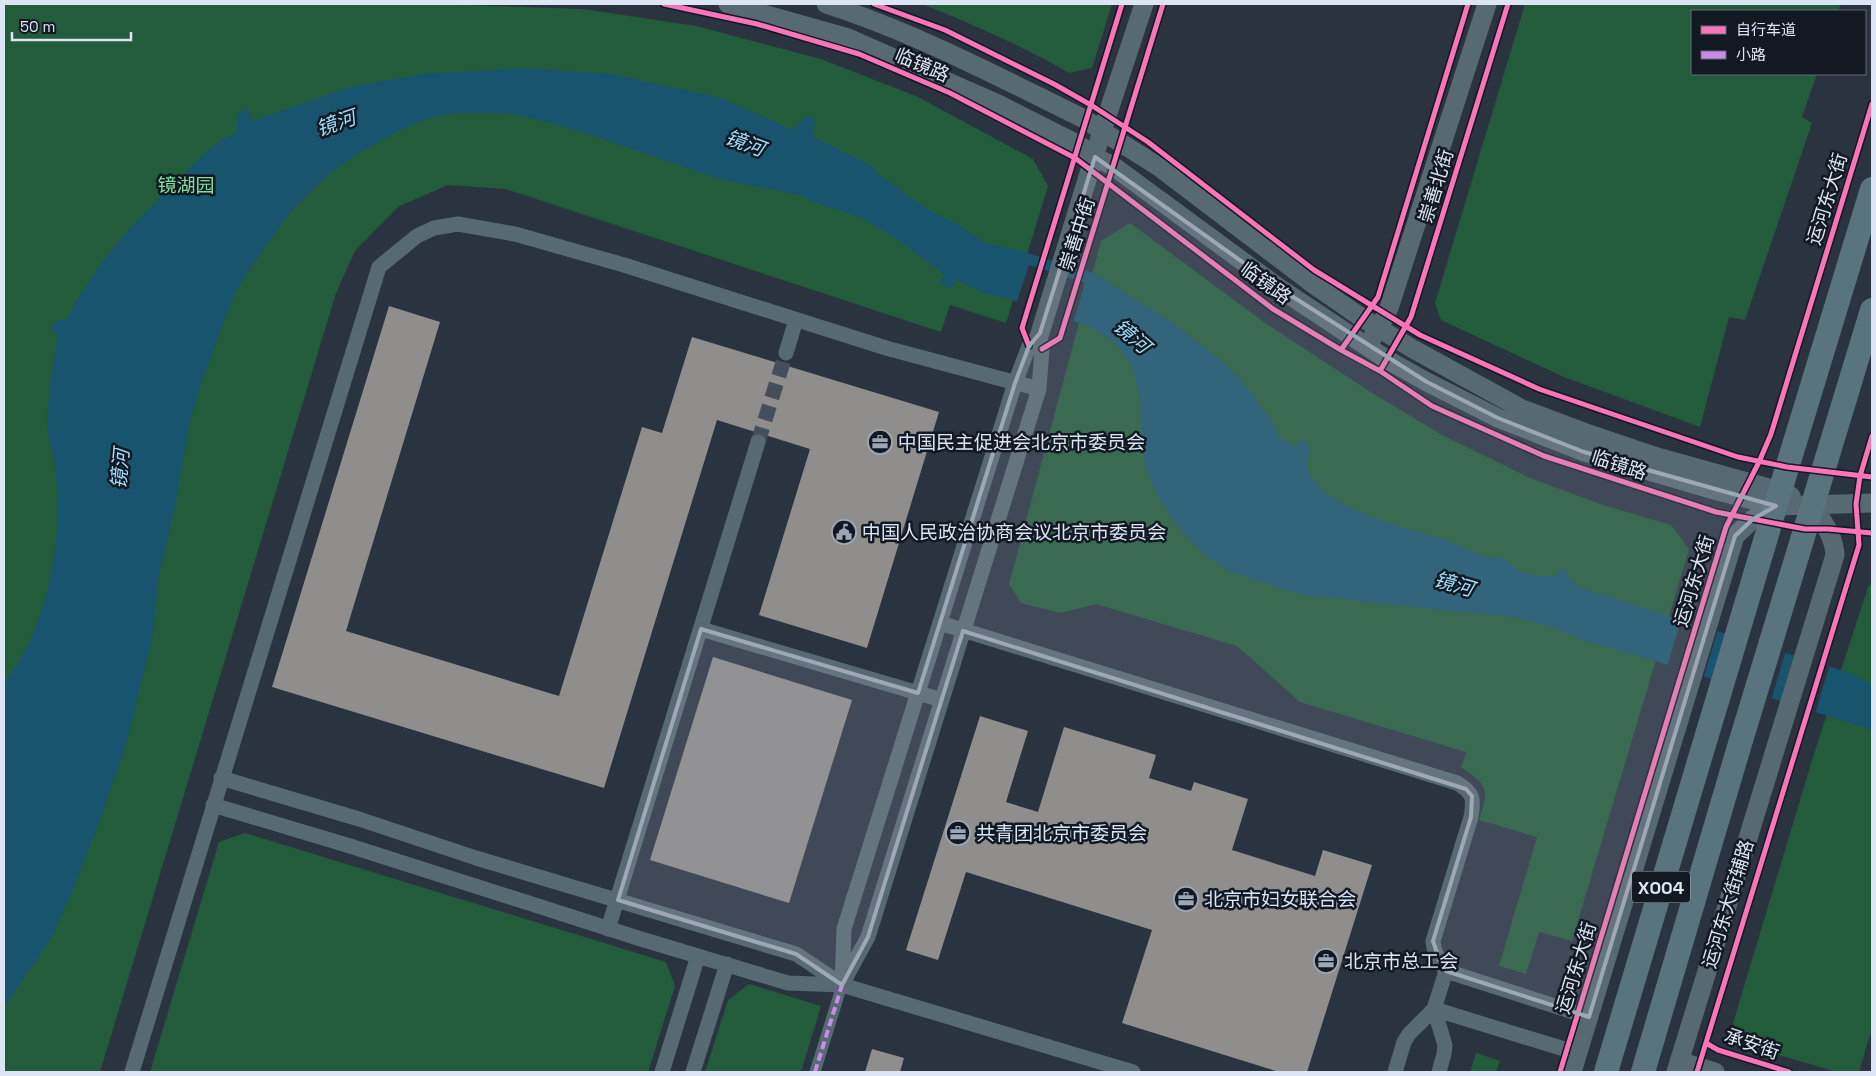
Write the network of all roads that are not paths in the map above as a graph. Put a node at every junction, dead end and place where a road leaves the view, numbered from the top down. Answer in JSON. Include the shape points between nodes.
{"nodes":[{"id":1,"x":728,"y":4,"type":"edge"},
{"id":2,"x":826,"y":4,"type":"edge"},
{"id":3,"x":1144,"y":4,"type":"edge"},
{"id":4,"x":1487,"y":4,"type":"edge"},
{"id":5,"x":856,"y":8,"type":"edge"},
{"id":6,"x":848,"y":38,"type":"junction"},
{"id":7,"x":1102,"y":132,"type":"junction"},
{"id":8,"x":1095,"y":157,"type":"junction"},
{"id":9,"x":1872,"y":189,"type":"edge"},
{"id":10,"x":1872,"y":310,"type":"edge"},
{"id":11,"x":796,"y":320,"type":"junction"},
{"id":12,"x":1378,"y":329,"type":"junction"},
{"id":13,"x":1040,"y":333,"type":"junction"},
{"id":14,"x":1367,"y":346,"type":"junction"},
{"id":15,"x":786,"y":353,"type":"tunnel mouth"},
{"id":16,"x":1015,"y":383,"type":"junction"},
{"id":17,"x":1038,"y":389,"type":"junction"},
{"id":18,"x":758,"y":442,"type":"tunnel mouth"},
{"id":19,"x":1778,"y":498,"type":"junction"},
{"id":20,"x":1872,"y":503,"type":"edge"},
{"id":21,"x":1813,"y":506,"type":"junction"},
{"id":22,"x":940,"y":623,"type":"junction"},
{"id":23,"x":701,"y":629,"type":"junction"},
{"id":24,"x":964,"y":631,"type":"junction"},
{"id":25,"x":918,"y":693,"type":"junction"},
{"id":26,"x":942,"y":700,"type":"junction"},
{"id":27,"x":221,"y":778,"type":"junction"},
{"id":28,"x":213,"y":805,"type":"junction"},
{"id":29,"x":618,"y":900,"type":"junction"},
{"id":30,"x":608,"y":928,"type":"junction"},
{"id":31,"x":698,"y":956,"type":"junction"},
{"id":32,"x":727,"y":964,"type":"junction"},
{"id":33,"x":1446,"y":971,"type":"junction"},
{"id":34,"x":842,"y":985,"type":"junction"},
{"id":35,"x":1434,"y":1009,"type":"junction"},
{"id":36,"x":1589,"y":1017,"type":"junction"},
{"id":37,"x":1577,"y":1053,"type":"junction"},
{"id":38,"x":1678,"y":1067,"type":"edge"},
{"id":39,"x":132,"y":1072,"type":"edge"},
{"id":40,"x":662,"y":1072,"type":"edge"},
{"id":41,"x":693,"y":1072,"type":"edge"},
{"id":42,"x":815,"y":1072,"type":"edge"},
{"id":43,"x":1133,"y":1072,"type":"edge"},
{"id":44,"x":1395,"y":1072,"type":"edge"},
{"id":45,"x":1439,"y":1072,"type":"edge"},
{"id":46,"x":1572,"y":1072,"type":"edge"},
{"id":47,"x":1606,"y":1072,"type":"edge"},
{"id":48,"x":1643,"y":1072,"type":"edge"},
{"id":49,"x":1715,"y":1072,"type":"edge"}],
"edges":[{"from":1,"to":6,"type":"street","name":"临镜路"},
{"from":2,"to":5,"type":"street","name":"临镜路"},
{"from":3,"to":7,"type":"street","name":"崇善中街"},
{"from":4,"to":12,"type":"street","name":"崇善北街","via":[[1390,305]]},
{"from":5,"to":6,"type":"street"},
{"from":5,"to":7,"type":"street","name":"临镜路","via":[[1086,120]]},
{"from":6,"to":8,"type":"street","name":"临镜路","via":[[998,104],[1079,145]]},
{"from":7,"to":8,"type":"street","name":"崇善中街"},
{"from":7,"to":12,"type":"street","name":"临镜路","via":[[1159,167]]},
{"from":8,"to":13,"type":"street","name":"崇善中街"},
{"from":8,"to":14,"type":"street","name":"临镜路","via":[[1113,166],[1279,288]]},
{"from":9,"to":19,"type":"main road","number":"X004"},
{"from":10,"to":21,"type":"main road","number":"X004"},
{"from":11,"to":15,"type":"street"},
{"from":11,"to":16,"type":"street"},
{"from":11,"to":27,"type":"street","via":[[515,234],[458,224],[434,228],[417,236],[379,267]]},
{"from":12,"to":14,"type":"street","name":"崇善北街"},
{"from":12,"to":19,"type":"street","name":"临镜路","via":[[1522,409]]},
{"from":13,"to":16,"type":"street","via":[[1029,346]]},
{"from":13,"to":17,"type":"street","via":[[1042,349]]},
{"from":14,"to":19,"type":"street","name":"临镜路","via":[[1427,382],[1498,418],[1584,452],[1710,489]]},
{"from":16,"to":17,"type":"street"},
{"from":16,"to":22,"type":"street"},
{"from":17,"to":24,"type":"street"},
{"from":18,"to":23,"type":"street"},
{"from":19,"to":21,"type":"street","name":"临镜路"},
{"from":19,"to":36,"type":"street","via":[[1736,536]]},
{"from":19,"to":47,"type":"main road","number":"X004"},
{"from":20,"to":21,"type":"street","name":"临镜路"},
{"from":21,"to":38,"type":"street","name":"运河东大街辅路","via":[[1828,529],[1835,555]]},
{"from":21,"to":48,"type":"main road","number":"X004"},
{"from":22,"to":24,"type":"street"},
{"from":22,"to":25,"type":"street"},
{"from":23,"to":25,"type":"street"},
{"from":23,"to":29,"type":"street"},
{"from":24,"to":26,"type":"street"},
{"from":24,"to":33,"type":"street","via":[[1457,783],[1466,789],[1472,796],[1471,817],[1433,941],[1434,951]]},
{"from":25,"to":26,"type":"street"},
{"from":25,"to":34,"type":"street","via":[[844,929]]},
{"from":26,"to":34,"type":"street","via":[[868,937]]},
{"from":27,"to":28,"type":"street"},
{"from":27,"to":29,"type":"street"},
{"from":28,"to":30,"type":"street"},
{"from":28,"to":39,"type":"street"},
{"from":29,"to":30,"type":"street"},
{"from":29,"to":34,"type":"street","via":[[796,954]]},
{"from":30,"to":31,"type":"street"},
{"from":31,"to":32,"type":"street"},
{"from":31,"to":40,"type":"street"},
{"from":32,"to":34,"type":"street","via":[[788,983]]},
{"from":32,"to":41,"type":"street"},
{"from":33,"to":35,"type":"street"},
{"from":33,"to":36,"type":"street"},
{"from":34,"to":42,"type":"street"},
{"from":34,"to":43,"type":"street"},
{"from":35,"to":37,"type":"street"},
{"from":35,"to":44,"type":"street","via":[[1404,1042]]},
{"from":35,"to":45,"type":"street","via":[[1444,1045]]},
{"from":36,"to":37,"type":"street"},
{"from":37,"to":46,"type":"street"},
{"from":38,"to":49,"type":"street","name":"承安街"}]}
